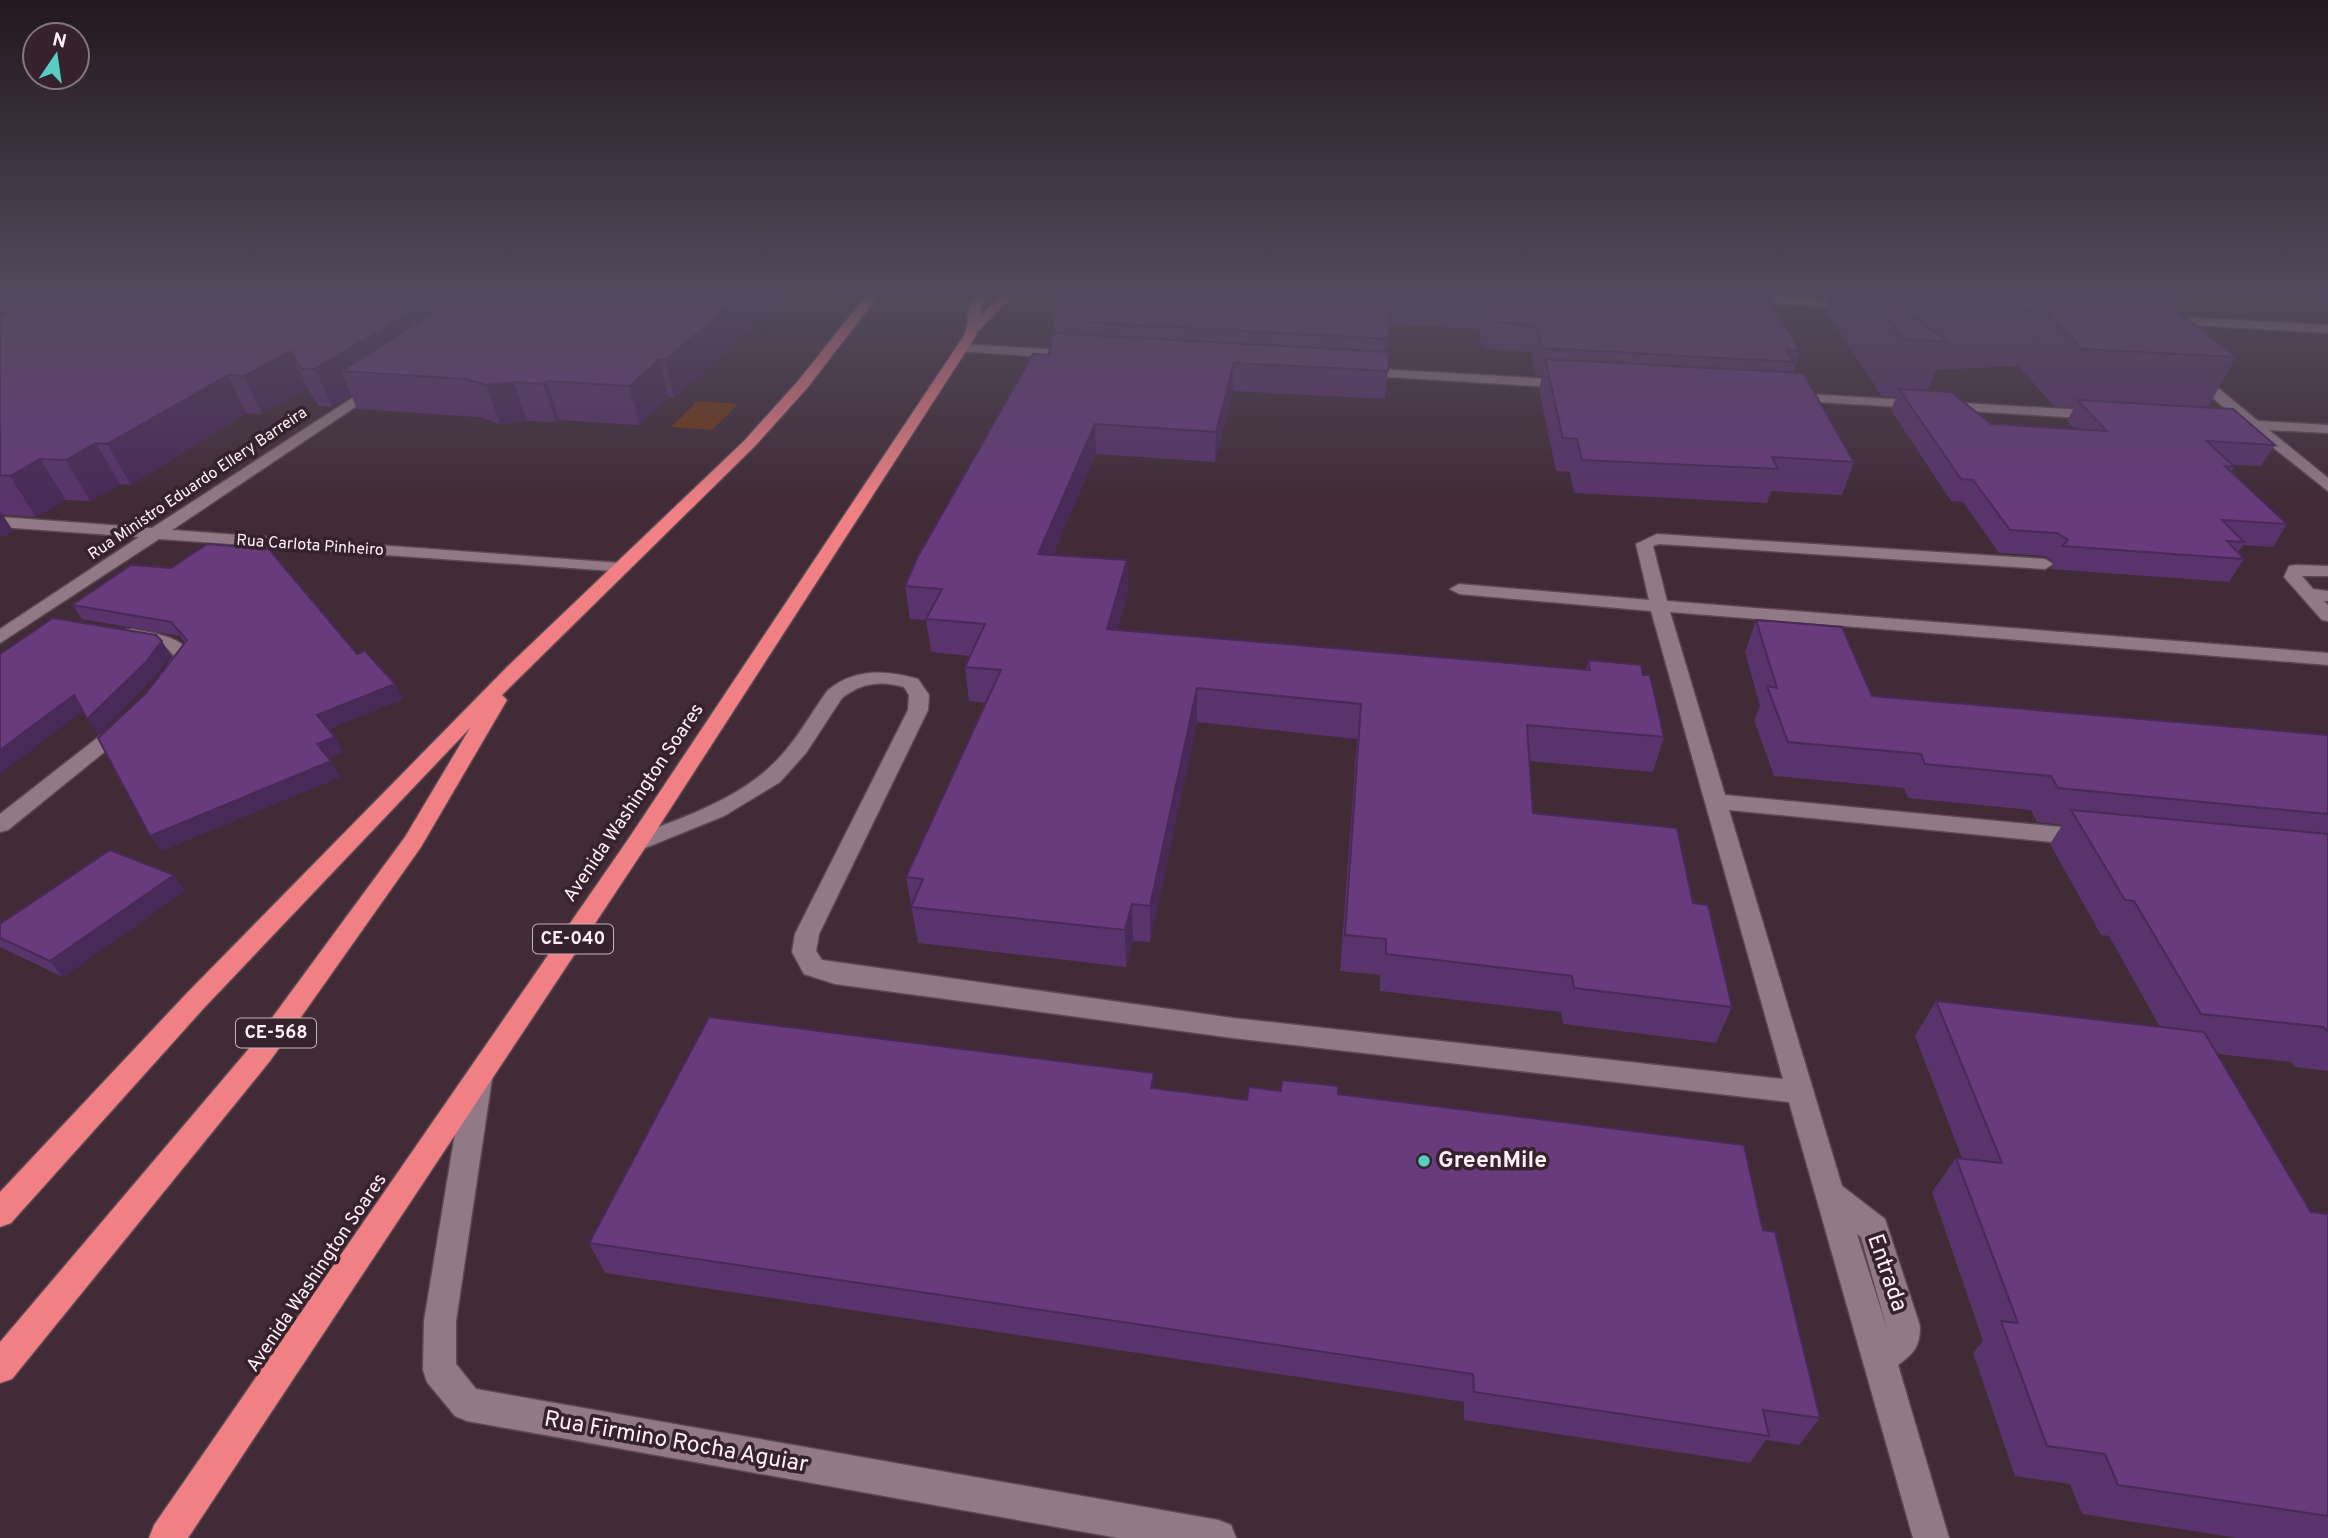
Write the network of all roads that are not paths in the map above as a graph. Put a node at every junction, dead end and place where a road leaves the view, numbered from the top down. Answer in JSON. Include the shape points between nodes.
{"nodes":[{"id":1,"x":820,"y":363,"type":"edge"},
{"id":2,"x":953,"y":363,"type":"edge"},
{"id":3,"x":2180,"y":363,"type":"edge"},
{"id":4,"x":1348,"y":371,"type":"edge"},
{"id":5,"x":394,"y":374,"type":"edge"},
{"id":6,"x":1585,"y":385,"type":"edge"},
{"id":7,"x":1780,"y":397,"type":"edge"},
{"id":8,"x":2114,"y":416,"type":"edge"},
{"id":9,"x":2211,"y":422,"type":"edge"},
{"id":10,"x":2253,"y":425,"type":"junction"},
{"id":11,"x":2328,"y":429,"type":"edge"},
{"id":12,"x":2328,"y":486,"type":"edge"},
{"id":13,"x":0,"y":522,"type":"edge"},
{"id":14,"x":153,"y":535,"type":"junction"},
{"id":15,"x":2045,"y":564,"type":"dead end"},
{"id":16,"x":621,"y":568,"type":"junction"},
{"id":17,"x":2328,"y":571,"type":"edge"},
{"id":18,"x":1459,"y":589,"type":"dead end"},
{"id":19,"x":2308,"y":594,"type":"junction"},
{"id":20,"x":2328,"y":596,"type":"edge"},
{"id":21,"x":1659,"y":606,"type":"junction"},
{"id":22,"x":2328,"y":616,"type":"edge"},
{"id":23,"x":26,"y":620,"type":"junction"},
{"id":24,"x":53,"y":623,"type":"edge"},
{"id":25,"x":107,"y":630,"type":"edge"},
{"id":26,"x":0,"y":637,"type":"edge"},
{"id":27,"x":2328,"y":659,"type":"edge"},
{"id":28,"x":514,"y":671,"type":"junction"},
{"id":29,"x":159,"y":691,"type":"edge"},
{"id":30,"x":140,"y":710,"type":"edge"},
{"id":31,"x":1718,"y":802,"type":"junction"},
{"id":32,"x":0,"y":825,"type":"edge"},
{"id":33,"x":2106,"y":839,"type":"edge"},
{"id":34,"x":638,"y":843,"type":"junction"},
{"id":35,"x":478,"y":1079,"type":"junction"},
{"id":36,"x":1801,"y":1092,"type":"junction"},
{"id":37,"x":0,"y":1213,"type":"edge"},
{"id":38,"x":0,"y":1367,"type":"edge"},
{"id":39,"x":167,"y":1538,"type":"edge"},
{"id":40,"x":1218,"y":1538,"type":"edge"},
{"id":41,"x":1931,"y":1538,"type":"edge"}],
"edges":[{"from":1,"to":16,"type":"highway","via":[[750,443]]},
{"from":2,"to":34,"type":"highway","name":"Avenida Washington Soares","number":"CE-040"},
{"from":3,"to":10,"type":"street"},
{"from":4,"to":6,"type":"street"},
{"from":5,"to":14,"type":"street","name":"Rua Ministro Eduardo Ellery Barreira"},
{"from":7,"to":8,"type":"street"},
{"from":9,"to":10,"type":"street"},
{"from":10,"to":11,"type":"street"},
{"from":10,"to":12,"type":"street"},
{"from":13,"to":14,"type":"street","name":"Rua Carlota Pinheiro"},
{"from":14,"to":16,"type":"street","name":"Rua Carlota Pinheiro"},
{"from":14,"to":23,"type":"street","name":"Rua Ministro Eduardo Ellery Barreira"},
{"from":15,"to":21,"type":"street","name":"Entrada","via":[[1657,539],[1644,544]]},
{"from":16,"to":28,"type":"highway"},
{"from":17,"to":19,"type":"street","via":[[2295,570],[2293,577]]},
{"from":18,"to":21,"type":"street"},
{"from":19,"to":20,"type":"street"},
{"from":19,"to":22,"type":"street"},
{"from":21,"to":27,"type":"street"},
{"from":21,"to":31,"type":"street","name":"Entrada"},
{"from":23,"to":24,"type":"street"},
{"from":23,"to":26,"type":"street","name":"Rua Ministro Eduardo Ellery Barreira"},
{"from":25,"to":29,"type":"street","via":[[172,643],[184,654]]},
{"from":28,"to":37,"type":"highway","via":[[195,1001]]},
{"from":28,"to":38,"type":"highway","number":"CE-568","via":[[413,842],[339,948],[261,1052]]},
{"from":30,"to":32,"type":"street"},
{"from":31,"to":33,"type":"street"},
{"from":31,"to":36,"type":"street","name":"Entrada"},
{"from":34,"to":35,"type":"highway","name":"Avenida Washington Soares","number":"CE-040"},
{"from":34,"to":36,"type":"street","via":[[765,782],[785,766],[845,685],[858,678],[902,680],[911,683],[919,695],[918,710],[807,934],[804,952],[813,967],[835,974],[1233,1028]]},
{"from":35,"to":39,"type":"highway","name":"Avenida Washington Soares","number":"CE-040"},
{"from":35,"to":40,"type":"street","name":"Rua Firmino Rocha Aguiar","via":[[440,1321],[439,1370],[467,1404]]},
{"from":36,"to":41,"type":"street","name":"Entrada","via":[[1830,1194],[1874,1229],[1886,1267],[1904,1341],[1880,1359]]}]}
